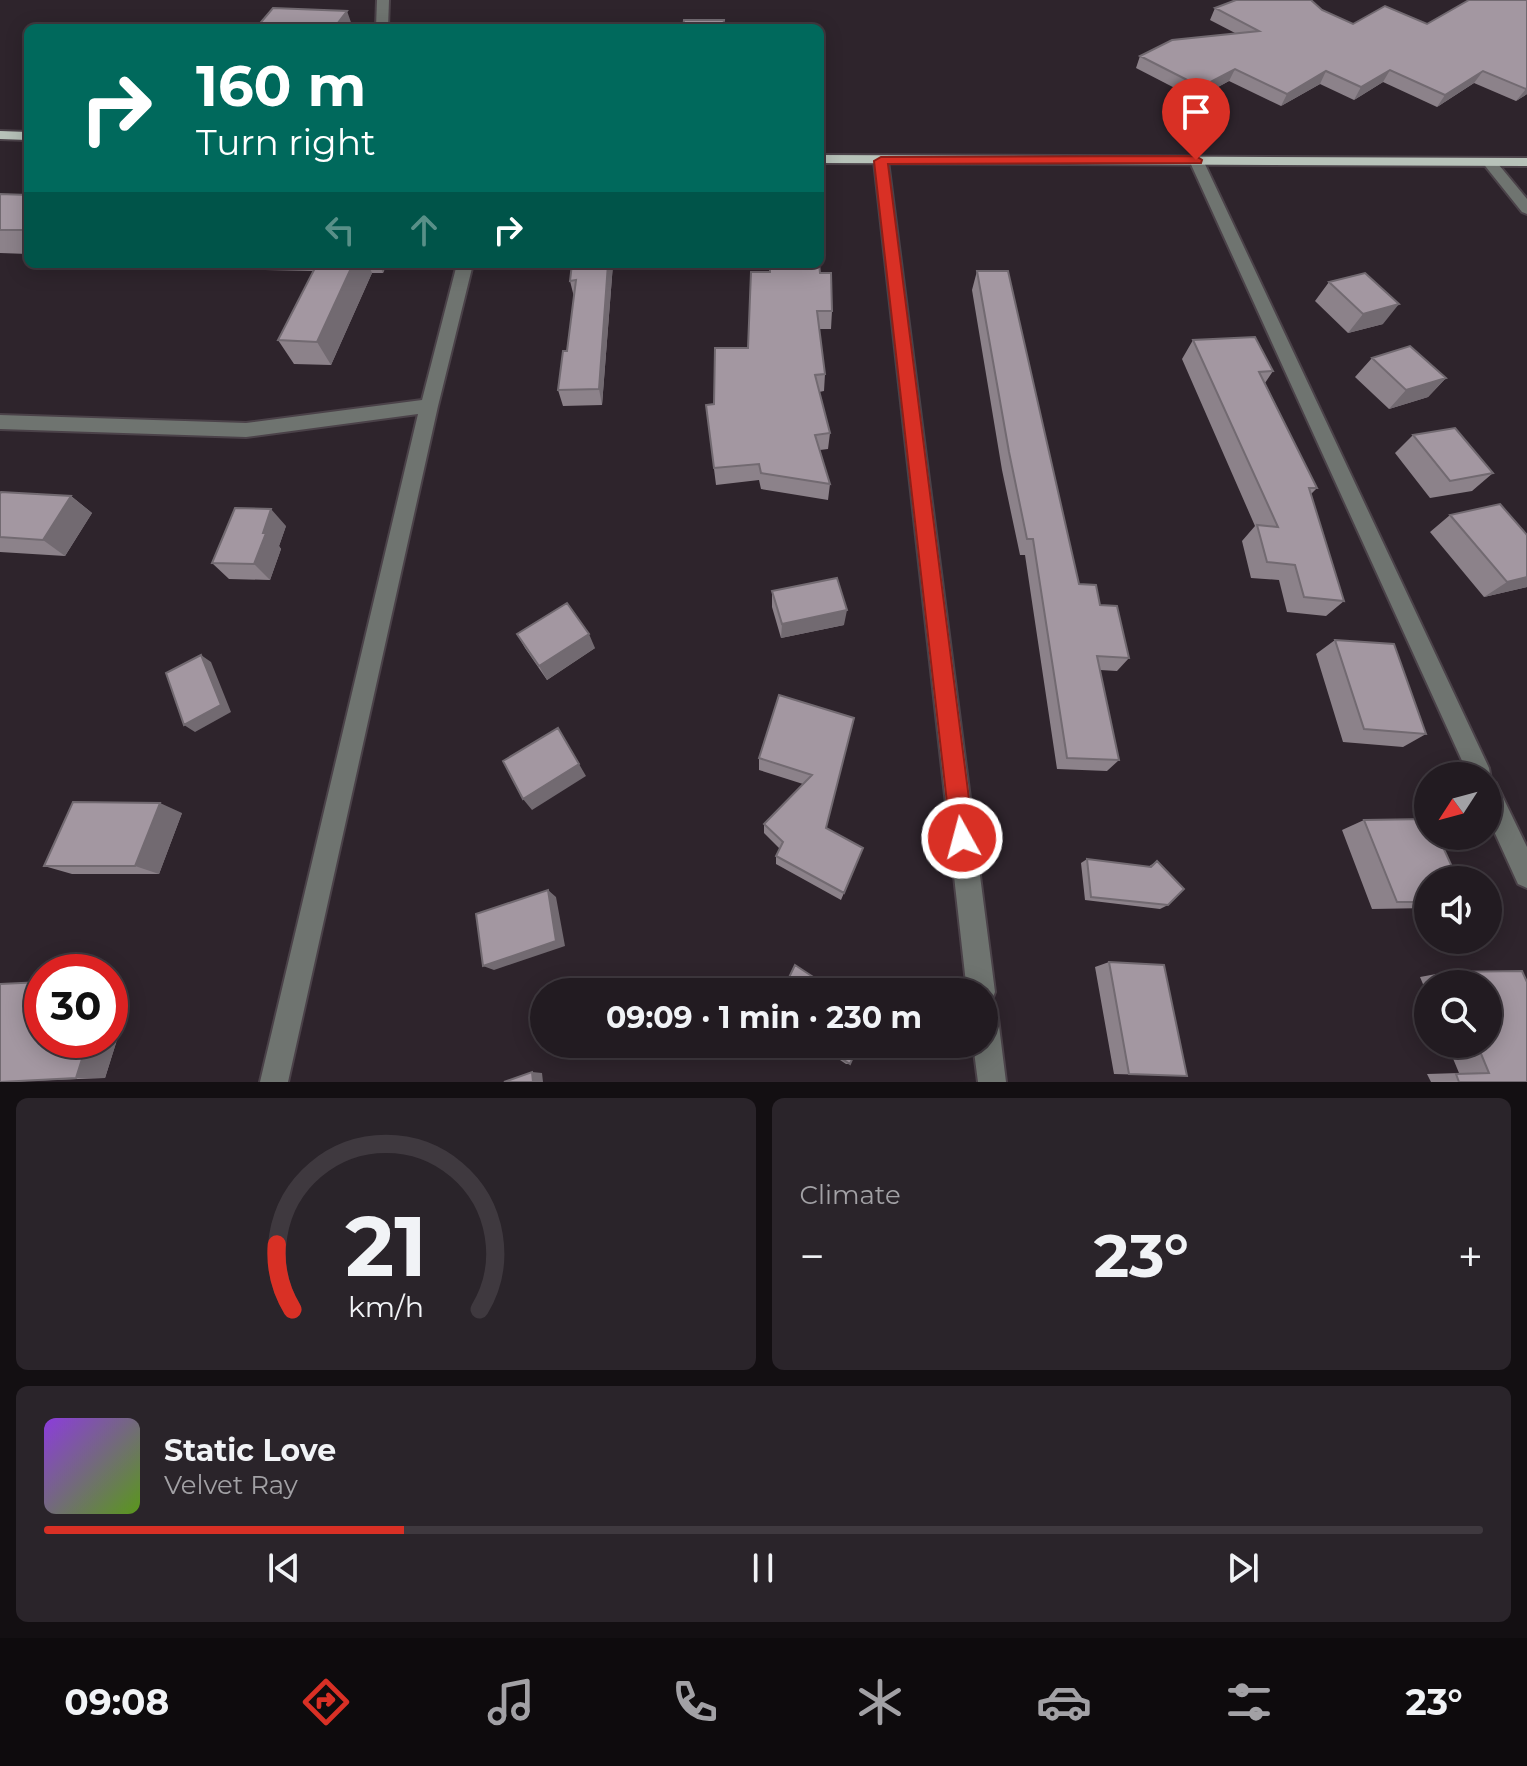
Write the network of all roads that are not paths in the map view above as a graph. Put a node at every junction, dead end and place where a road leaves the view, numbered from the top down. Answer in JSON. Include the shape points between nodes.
{"nodes":[{"id":1,"x":383,"y":0,"type":"edge"},
{"id":2,"x":382,"y":24,"type":"edge"},
{"id":3,"x":0,"y":135,"type":"edge"},
{"id":4,"x":24,"y":136,"type":"edge"},
{"id":5,"x":824,"y":159,"type":"edge"},
{"id":6,"x":1196,"y":160,"type":"junction"},
{"id":7,"x":881,"y":161,"type":"junction"},
{"id":8,"x":1489,"y":162,"type":"junction"},
{"id":9,"x":1527,"y":162,"type":"edge"},
{"id":10,"x":1527,"y":209,"type":"edge"},
{"id":11,"x":464,"y":268,"type":"edge"},
{"id":12,"x":429,"y":406,"type":"junction"},
{"id":13,"x":0,"y":422,"type":"edge"},
{"id":14,"x":1475,"y":762,"type":"edge"},
{"id":15,"x":1502,"y":821,"type":"edge"},
{"id":16,"x":1527,"y":875,"type":"edge"},
{"id":17,"x":979,"y":978,"type":"edge"},
{"id":18,"x":989,"y":1058,"type":"edge"},
{"id":19,"x":274,"y":1082,"type":"edge"},
{"id":20,"x":992,"y":1082,"type":"edge"}],
"edges":[{"from":1,"to":2,"type":"street"},
{"from":3,"to":4,"type":"main road"},
{"from":5,"to":7,"type":"main road"},
{"from":6,"to":7,"type":"main road"},
{"from":6,"to":8,"type":"main road"},
{"from":6,"to":14,"type":"street"},
{"from":7,"to":17,"type":"street"},
{"from":8,"to":9,"type":"main road"},
{"from":8,"to":10,"type":"street"},
{"from":11,"to":12,"type":"street"},
{"from":12,"to":13,"type":"street","via":[[246,430]]},
{"from":12,"to":19,"type":"street"},
{"from":15,"to":16,"type":"street"},
{"from":18,"to":20,"type":"street"}]}
